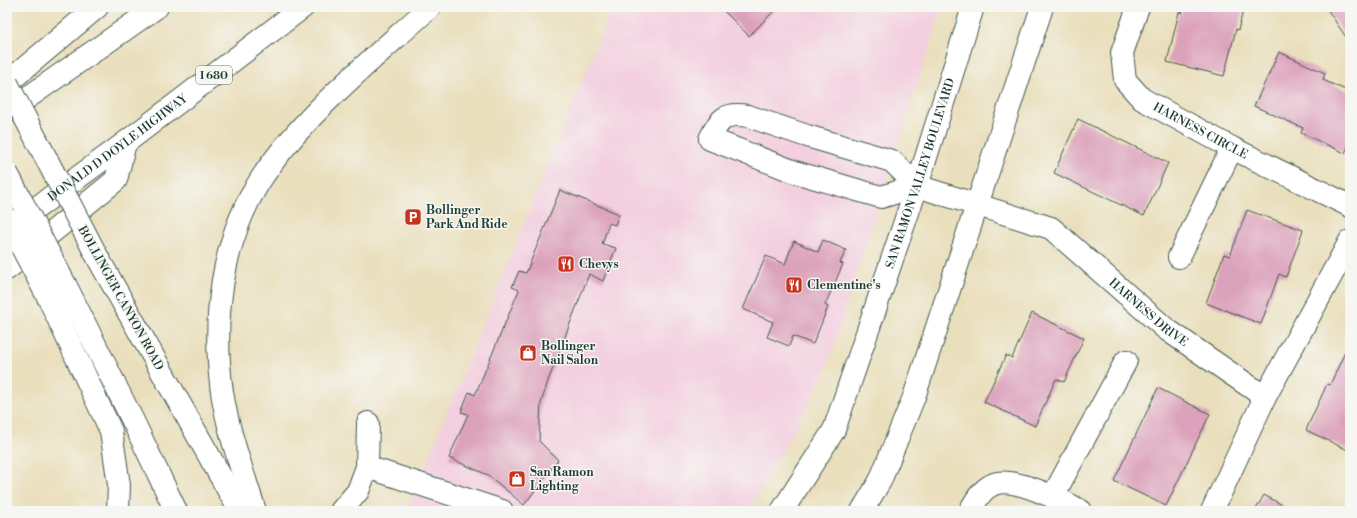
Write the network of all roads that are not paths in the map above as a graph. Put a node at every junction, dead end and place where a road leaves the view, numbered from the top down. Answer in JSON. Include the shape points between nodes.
{"nodes":[{"id":1,"x":97,"y":7,"type":"edge"},
{"id":2,"x":157,"y":7,"type":"edge"},
{"id":3,"x":304,"y":7,"type":"edge"},
{"id":4,"x":430,"y":7,"type":"edge"},
{"id":5,"x":973,"y":7,"type":"edge"},
{"id":6,"x":1042,"y":7,"type":"edge"},
{"id":7,"x":1138,"y":7,"type":"edge"},
{"id":8,"x":7,"y":83,"type":"edge"},
{"id":9,"x":7,"y":112,"type":"edge"},
{"id":10,"x":125,"y":143,"type":"junction"},
{"id":11,"x":1232,"y":148,"type":"junction"},
{"id":12,"x":7,"y":173,"type":"edge"},
{"id":13,"x":917,"y":186,"type":"junction"},
{"id":14,"x":978,"y":206,"type":"junction"},
{"id":15,"x":1350,"y":206,"type":"edge"},
{"id":16,"x":7,"y":219,"type":"edge"},
{"id":17,"x":7,"y":229,"type":"edge"},
{"id":18,"x":1350,"y":241,"type":"edge"},
{"id":19,"x":1179,"y":257,"type":"dead end"},
{"id":20,"x":7,"y":269,"type":"edge"},
{"id":21,"x":57,"y":293,"type":"junction"},
{"id":22,"x":1126,"y":361,"type":"dead end"},
{"id":23,"x":1265,"y":397,"type":"junction"},
{"id":24,"x":368,"y":423,"type":"dead end"},
{"id":25,"x":367,"y":467,"type":"junction"},
{"id":26,"x":1053,"y":496,"type":"junction"},
{"id":27,"x":118,"y":511,"type":"edge"},
{"id":28,"x":176,"y":511,"type":"edge"},
{"id":29,"x":240,"y":511,"type":"edge"},
{"id":30,"x":255,"y":511,"type":"edge"},
{"id":31,"x":341,"y":511,"type":"edge"},
{"id":32,"x":502,"y":511,"type":"edge"},
{"id":33,"x":782,"y":511,"type":"edge"},
{"id":34,"x":862,"y":511,"type":"edge"},
{"id":35,"x":970,"y":511,"type":"edge"},
{"id":36,"x":1081,"y":511,"type":"edge"},
{"id":37,"x":1212,"y":511,"type":"edge"}],
"edges":[{"from":1,"to":8,"type":"main road"},
{"from":2,"to":9,"type":"main road"},
{"from":3,"to":10,"type":"main road","name":"DONALD D DOYLE HIGHWAY","number":"I 680"},
{"from":4,"to":30,"type":"main road","via":[[299,131],[261,180],[241,220],[227,261],[219,308],[218,350],[222,393]]},
{"from":5,"to":13,"type":"main road","name":"SAN RAMON VALLEY BOULEVARD"},
{"from":6,"to":14,"type":"main road"},
{"from":7,"to":11,"type":"main road","name":"HARNESS CIRCLE","via":[[1122,53],[1125,80],[1142,99]]},
{"from":8,"to":29,"type":"main road","name":"BOLLINGER CANYON ROAD","bridge":true,"via":[[99,260]]},
{"from":10,"to":17,"type":"main road","name":"DONALD D DOYLE HIGHWAY","number":"I 680"},
{"from":10,"to":20,"type":"main road","via":[[116,180]]},
{"from":11,"to":15,"type":"main road","name":"HARNESS CIRCLE"},
{"from":11,"to":19,"type":"main road"},
{"from":12,"to":21,"type":"main road","bridge":true},
{"from":13,"to":13,"type":"main road","via":[[892,161],[748,116],[727,116],[717,123],[710,139],[795,172],[881,197]]},
{"from":13,"to":14,"type":"main road","name":"HARNESS DRIVE"},
{"from":13,"to":33,"type":"main road","name":"SAN RAMON VALLEY BOULEVARD","via":[[834,430]]},
{"from":14,"to":23,"type":"main road","name":"HARNESS DRIVE","via":[[1051,228],[1166,329]]},
{"from":14,"to":34,"type":"main road","via":[[914,397],[880,481]]},
{"from":16,"to":21,"type":"main road","bridge":true},
{"from":18,"to":23,"type":"main road"},
{"from":21,"to":27,"type":"main road","via":[[111,431],[119,485]]},
{"from":21,"to":28,"type":"main road"},
{"from":22,"to":26,"type":"main road"},
{"from":23,"to":37,"type":"main road"},
{"from":24,"to":25,"type":"main road"},
{"from":25,"to":31,"type":"main road","via":[[358,491]]},
{"from":25,"to":32,"type":"main road"},
{"from":26,"to":35,"type":"main road","via":[[1014,484],[994,484],[977,497]]},
{"from":26,"to":36,"type":"main road"}]}
